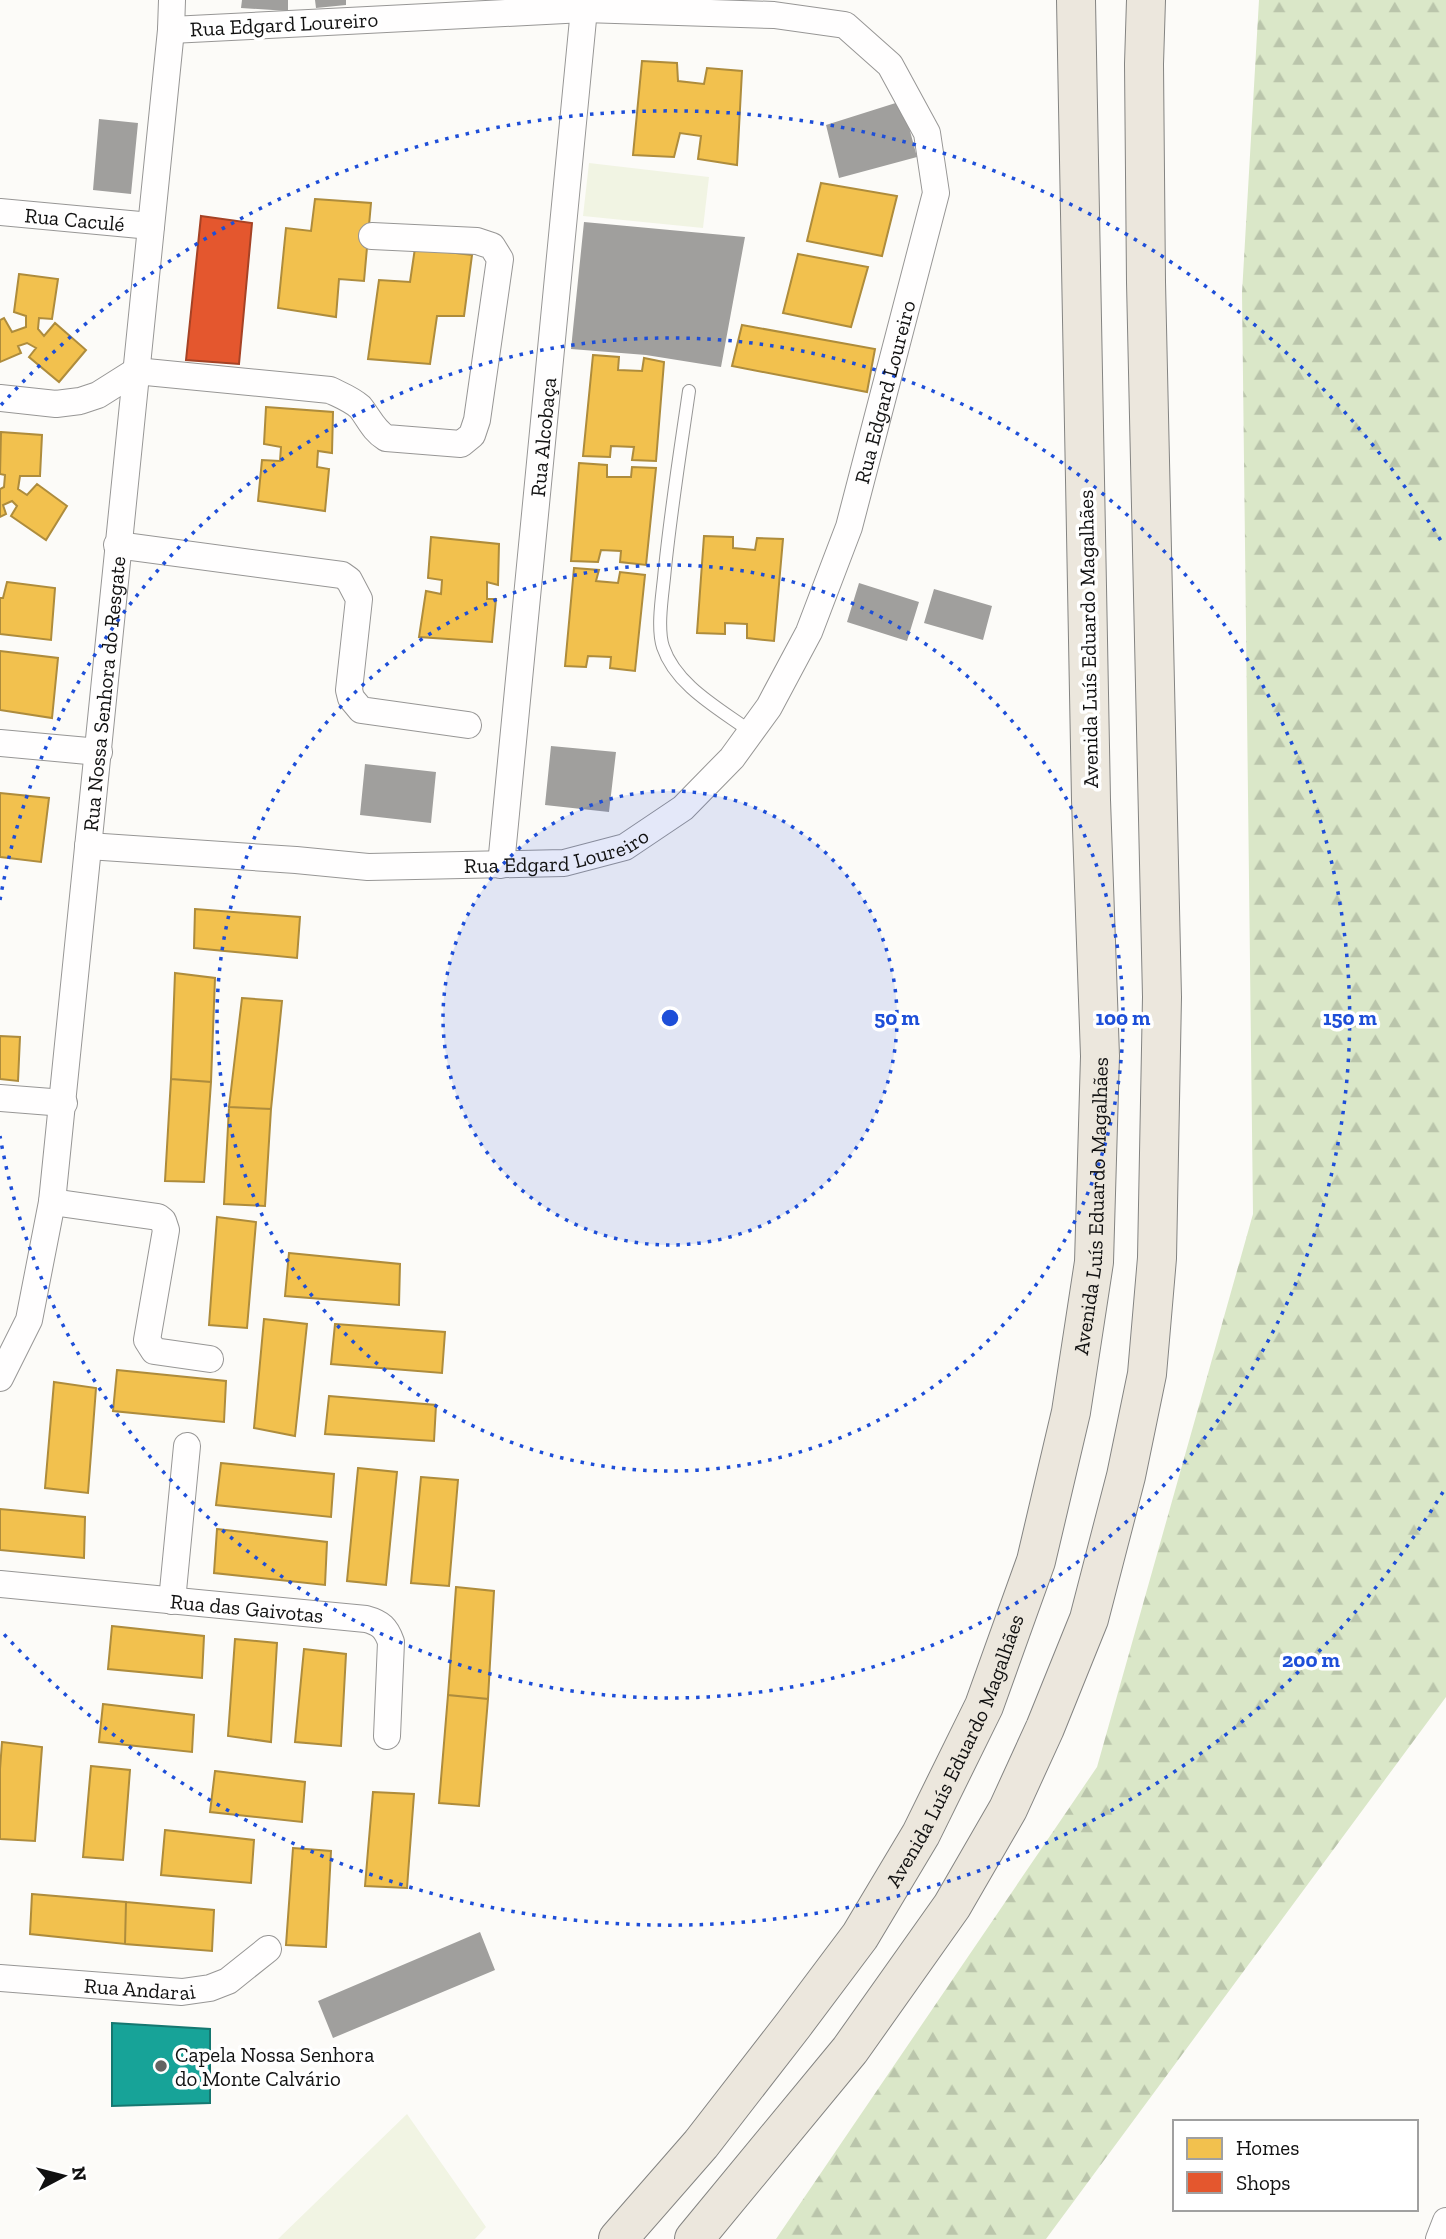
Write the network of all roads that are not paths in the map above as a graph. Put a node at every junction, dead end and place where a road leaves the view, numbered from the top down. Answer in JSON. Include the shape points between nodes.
{"nodes":[{"id":1,"x":172,"y":0,"type":"edge"},
{"id":2,"x":1076,"y":0,"type":"edge"},
{"id":3,"x":1146,"y":0,"type":"edge"},
{"id":4,"x":584,"y":9,"type":"junction"},
{"id":5,"x":171,"y":30,"type":"junction"},
{"id":6,"x":0,"y":212,"type":"edge"},
{"id":7,"x":151,"y":226,"type":"junction"},
{"id":8,"x":372,"y":236,"type":"dead end"},
{"id":9,"x":136,"y":372,"type":"junction"},
{"id":10,"x":689,"y":391,"type":"dead end"},
{"id":11,"x":0,"y":398,"type":"edge"},
{"id":12,"x":117,"y":545,"type":"junction"},
{"id":13,"x":468,"y":725,"type":"dead end"},
{"id":14,"x":751,"y":732,"type":"junction"},
{"id":15,"x":0,"y":743,"type":"edge"},
{"id":16,"x":99,"y":752,"type":"junction"},
{"id":17,"x":89,"y":846,"type":"junction"},
{"id":18,"x":501,"y":865,"type":"junction"},
{"id":19,"x":0,"y":1098,"type":"edge"},
{"id":20,"x":64,"y":1103,"type":"junction"},
{"id":21,"x":52,"y":1202,"type":"junction"},
{"id":22,"x":210,"y":1359,"type":"dead end"},
{"id":23,"x":0,"y":1378,"type":"edge"},
{"id":24,"x":187,"y":1447,"type":"dead end"},
{"id":25,"x":0,"y":1584,"type":"edge"},
{"id":26,"x":172,"y":1601,"type":"junction"},
{"id":27,"x":387,"y":1736,"type":"dead end"},
{"id":28,"x":268,"y":1949,"type":"dead end"},
{"id":29,"x":0,"y":1978,"type":"edge"},
{"id":30,"x":1446,"y":2221,"type":"edge"},
{"id":31,"x":618,"y":2239,"type":"edge"},
{"id":32,"x":694,"y":2239,"type":"edge"},
{"id":33,"x":1439,"y":2239,"type":"edge"}],
"edges":[{"from":1,"to":5,"type":"street","name":"Rua Nossa Senhora do Resgate"},
{"from":2,"to":31,"type":"main road","name":"Avenida Luís Eduardo Magalhães","via":[[1100,1056],[1094,1262],[1071,1412],[1028,1585],[984,1706],[921,1834],[860,1936],[701,2144]]},
{"from":3,"to":32,"type":"main road","via":[[1146,282],[1162,997],[1157,1258],[1147,1374],[1089,1619],[1008,1809],[952,1906],[850,2050]]},
{"from":4,"to":5,"type":"street","name":"Rua Edgard Loureiro"},
{"from":4,"to":14,"type":"street","name":"Rua Edgard Loureiro","via":[[774,15],[845,25],[890,65],[927,133],[936,192],[849,527],[809,632]]},
{"from":4,"to":18,"type":"street","name":"Rua Alcobaça"},
{"from":5,"to":7,"type":"street","name":"Rua Nossa Senhora do Resgate"},
{"from":6,"to":7,"type":"street","name":"Rua Caculé"},
{"from":7,"to":9,"type":"street","name":"Rua Nossa Senhora do Resgate"},
{"from":8,"to":9,"type":"street","via":[[477,241],[492,246],[500,259],[477,420],[472,435],[461,444],[386,438],[359,407],[330,390]]},
{"from":9,"to":11,"type":"street","via":[[80,401],[56,404]]},
{"from":9,"to":12,"type":"street","name":"Rua Nossa Senhora do Resgate"},
{"from":10,"to":14,"type":"lane","via":[[667,544],[662,646],[689,685]]},
{"from":12,"to":13,"type":"street","via":[[342,575],[359,599],[349,682],[351,698],[361,710]]},
{"from":12,"to":16,"type":"street","name":"Rua Nossa Senhora do Resgate"},
{"from":14,"to":18,"type":"street","name":"Rua Edgard Loureiro","via":[[683,808],[625,847],[564,863]]},
{"from":15,"to":16,"type":"street"},
{"from":16,"to":17,"type":"street","name":"Rua Nossa Senhora do Resgate"},
{"from":17,"to":18,"type":"street","name":"Rua Edgard Loureiro","via":[[368,867]]},
{"from":17,"to":20,"type":"street","name":"Rua Nossa Senhora do Resgate"},
{"from":19,"to":20,"type":"street"},
{"from":20,"to":21,"type":"street","name":"Rua Nossa Senhora do Resgate"},
{"from":21,"to":22,"type":"street","via":[[163,1221],[166,1230],[147,1340],[154,1351]]},
{"from":21,"to":23,"type":"street","name":"Rua Nossa Senhora do Resgate","via":[[29,1320]]},
{"from":24,"to":26,"type":"street"},
{"from":25,"to":26,"type":"street","name":"Rua das Gaivotas"},
{"from":26,"to":27,"type":"street","name":"Rua das Gaivotas","via":[[378,1622],[391,1642]]},
{"from":28,"to":29,"type":"street","name":"Rua Andarai","via":[[228,1981],[182,1992]]},
{"from":30,"to":33,"type":"street"}]}
